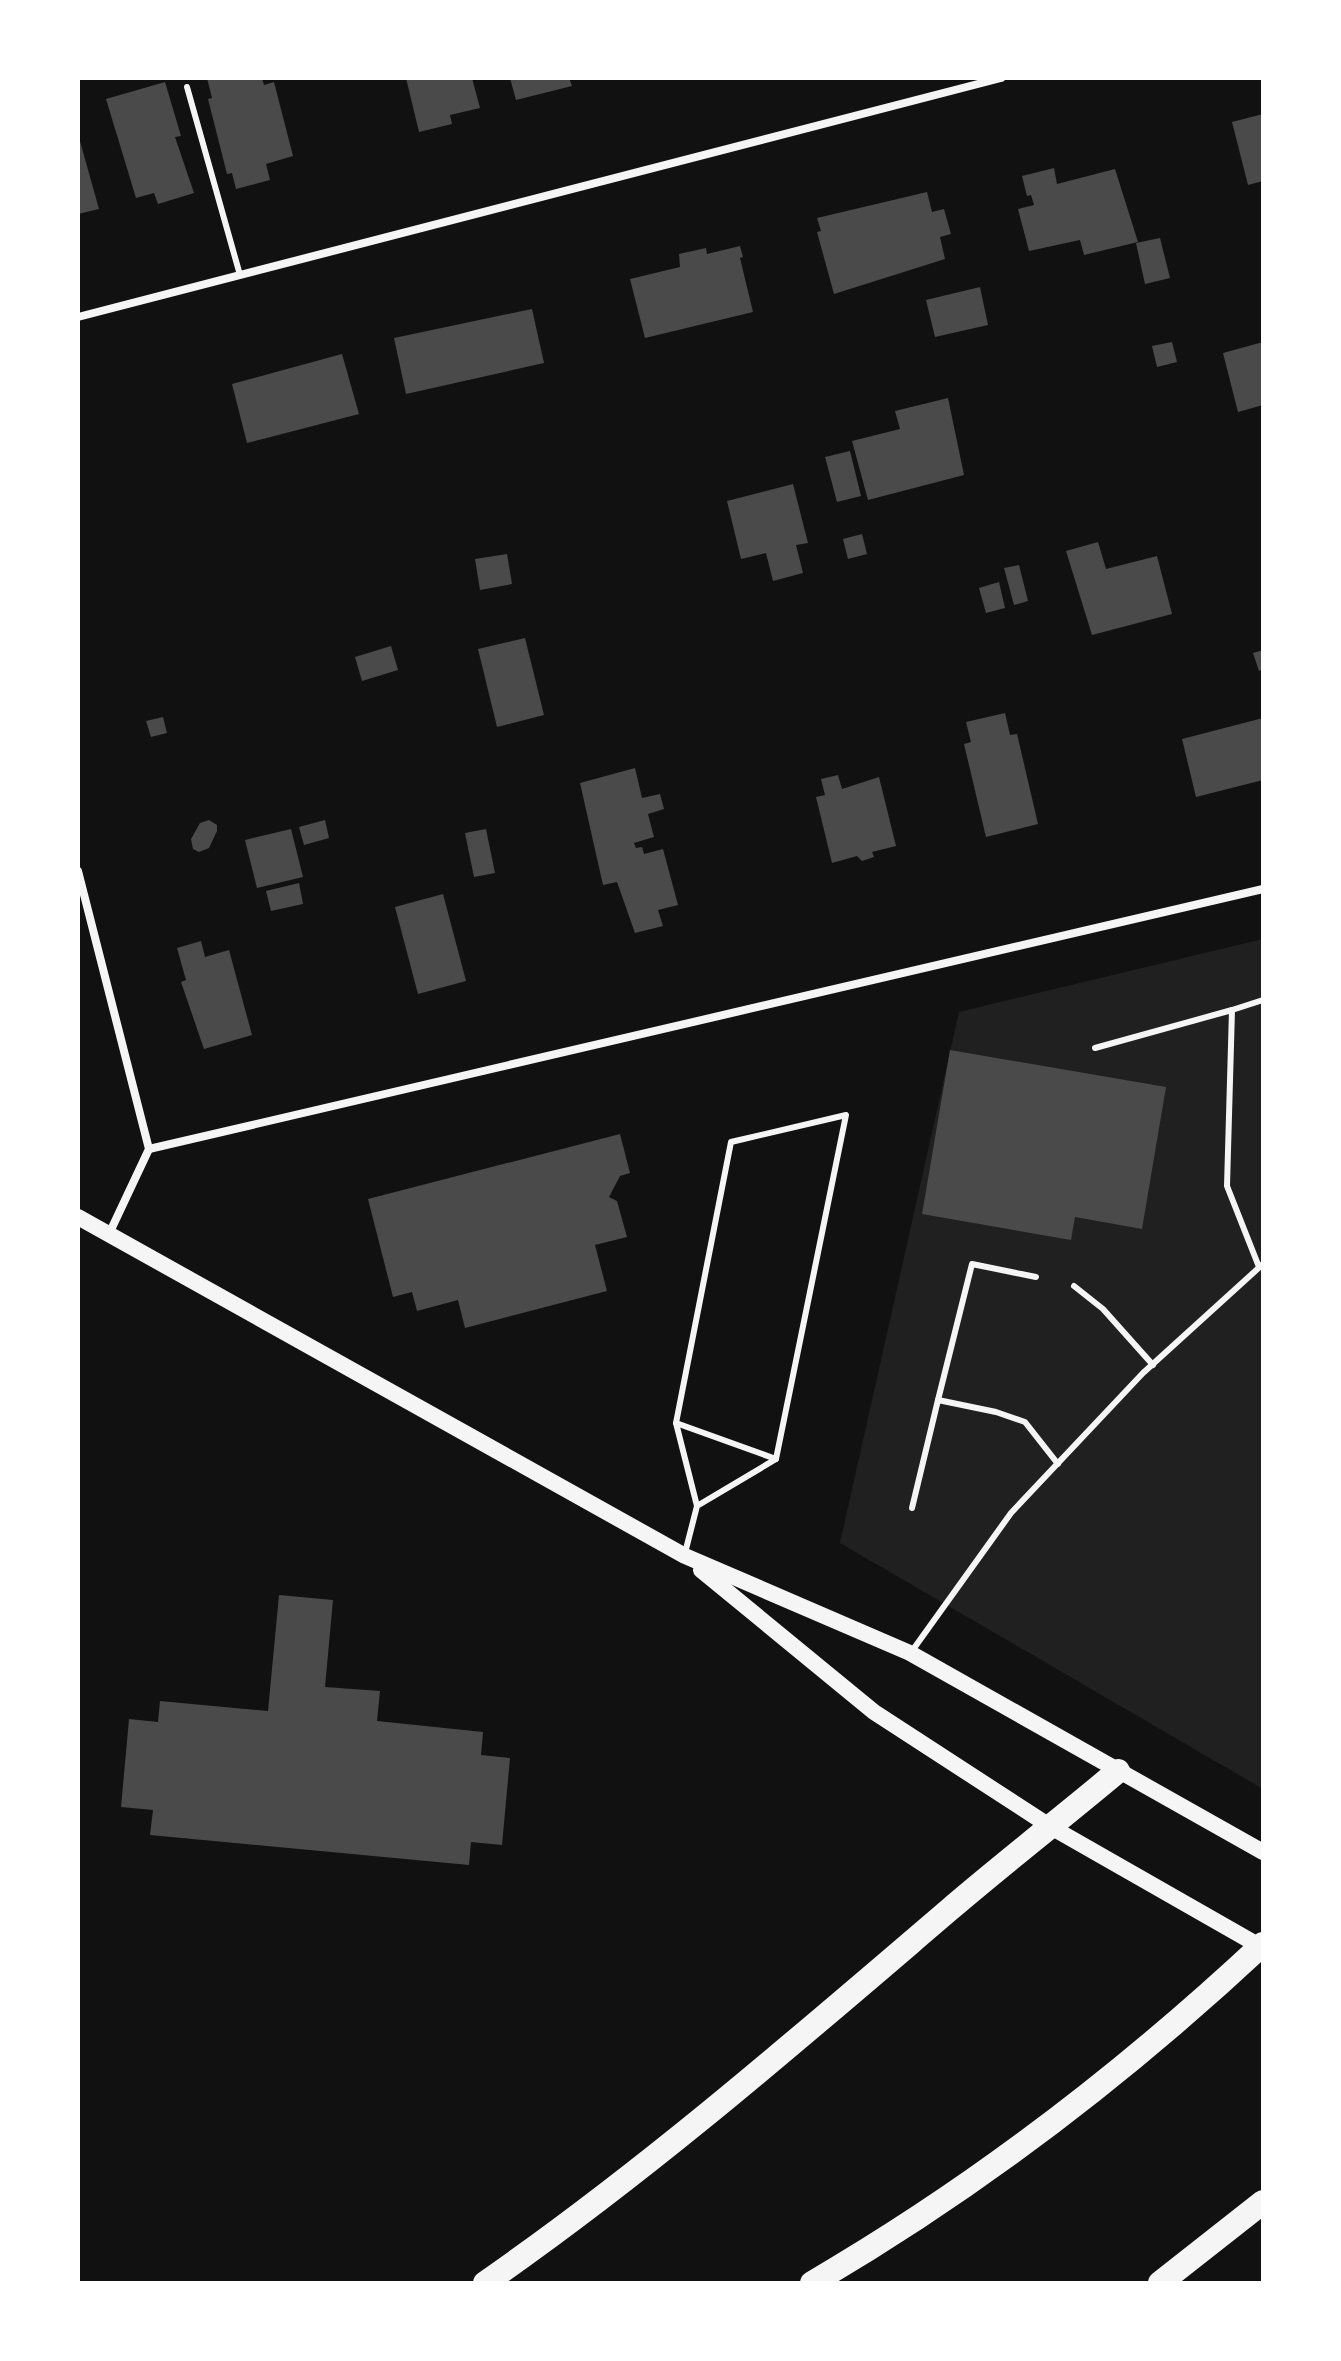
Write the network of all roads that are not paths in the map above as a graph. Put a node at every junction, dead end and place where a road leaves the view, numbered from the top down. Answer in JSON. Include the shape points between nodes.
{"nodes":[{"id":1,"x":1001,"y":78,"type":"edge"},
{"id":2,"x":187,"y":87,"type":"dead end"},
{"id":3,"x":240,"y":275,"type":"junction"},
{"id":4,"x":78,"y":317,"type":"edge"},
{"id":5,"x":78,"y":871,"type":"edge"},
{"id":6,"x":1263,"y":889,"type":"edge"},
{"id":7,"x":1263,"y":1000,"type":"edge"},
{"id":8,"x":1232,"y":1010,"type":"junction"},
{"id":9,"x":1095,"y":1048,"type":"dead end"},
{"id":10,"x":149,"y":1149,"type":"junction"},
{"id":11,"x":78,"y":1217,"type":"edge"},
{"id":12,"x":109,"y":1234,"type":"junction"},
{"id":13,"x":1261,"y":1265,"type":"edge"},
{"id":14,"x":1036,"y":1277,"type":"dead end"},
{"id":15,"x":1074,"y":1286,"type":"dead end"},
{"id":16,"x":1153,"y":1365,"type":"junction"},
{"id":17,"x":938,"y":1400,"type":"junction"},
{"id":18,"x":676,"y":1423,"type":"junction"},
{"id":19,"x":776,"y":1459,"type":"junction"},
{"id":20,"x":1058,"y":1464,"type":"junction"},
{"id":21,"x":697,"y":1506,"type":"junction"},
{"id":22,"x":912,"y":1508,"type":"dead end"},
{"id":23,"x":685,"y":1556,"type":"junction"},
{"id":24,"x":910,"y":1653,"type":"junction"},
{"id":25,"x":1118,"y":1771,"type":"junction"},
{"id":26,"x":1051,"y":1827,"type":"junction"},
{"id":27,"x":1263,"y":1852,"type":"edge"},
{"id":28,"x":1263,"y":1946,"type":"edge"},
{"id":29,"x":1263,"y":2202,"type":"edge"},
{"id":30,"x":485,"y":2283,"type":"edge"},
{"id":31,"x":812,"y":2283,"type":"edge"},
{"id":32,"x":1160,"y":2283,"type":"edge"}],
"edges":[{"from":1,"to":3,"type":"street"},
{"from":2,"to":3,"type":"lane"},
{"from":3,"to":4,"type":"street"},
{"from":5,"to":10,"type":"street"},
{"from":6,"to":10,"type":"street"},
{"from":7,"to":8,"type":"lane"},
{"from":8,"to":9,"type":"lane"},
{"from":8,"to":13,"type":"lane","via":[[1227,1186]]},
{"from":10,"to":12,"type":"street"},
{"from":11,"to":12,"type":"main road"},
{"from":12,"to":23,"type":"main road"},
{"from":13,"to":16,"type":"lane"},
{"from":14,"to":17,"type":"lane","via":[[972,1264]]},
{"from":15,"to":16,"type":"lane","via":[[1103,1309]]},
{"from":16,"to":20,"type":"lane"},
{"from":17,"to":20,"type":"lane","via":[[1025,1422]]},
{"from":17,"to":22,"type":"lane"},
{"from":18,"to":19,"type":"lane"},
{"from":18,"to":19,"type":"lane","via":[[731,1142],[846,1115]]},
{"from":18,"to":21,"type":"lane"},
{"from":19,"to":21,"type":"lane"},
{"from":20,"to":24,"type":"lane","via":[[1011,1513]]},
{"from":21,"to":23,"type":"lane"},
{"from":23,"to":24,"type":"main road"},
{"from":23,"to":26,"type":"main road","via":[[874,1712]]},
{"from":24,"to":25,"type":"main road"},
{"from":25,"to":26,"type":"highway"},
{"from":25,"to":27,"type":"main road"},
{"from":26,"to":28,"type":"main road"},
{"from":26,"to":30,"type":"highway","via":[[763,2071]]},
{"from":28,"to":31,"type":"highway","via":[[1102,2085],[987,2169]]},
{"from":29,"to":32,"type":"highway"}]}
